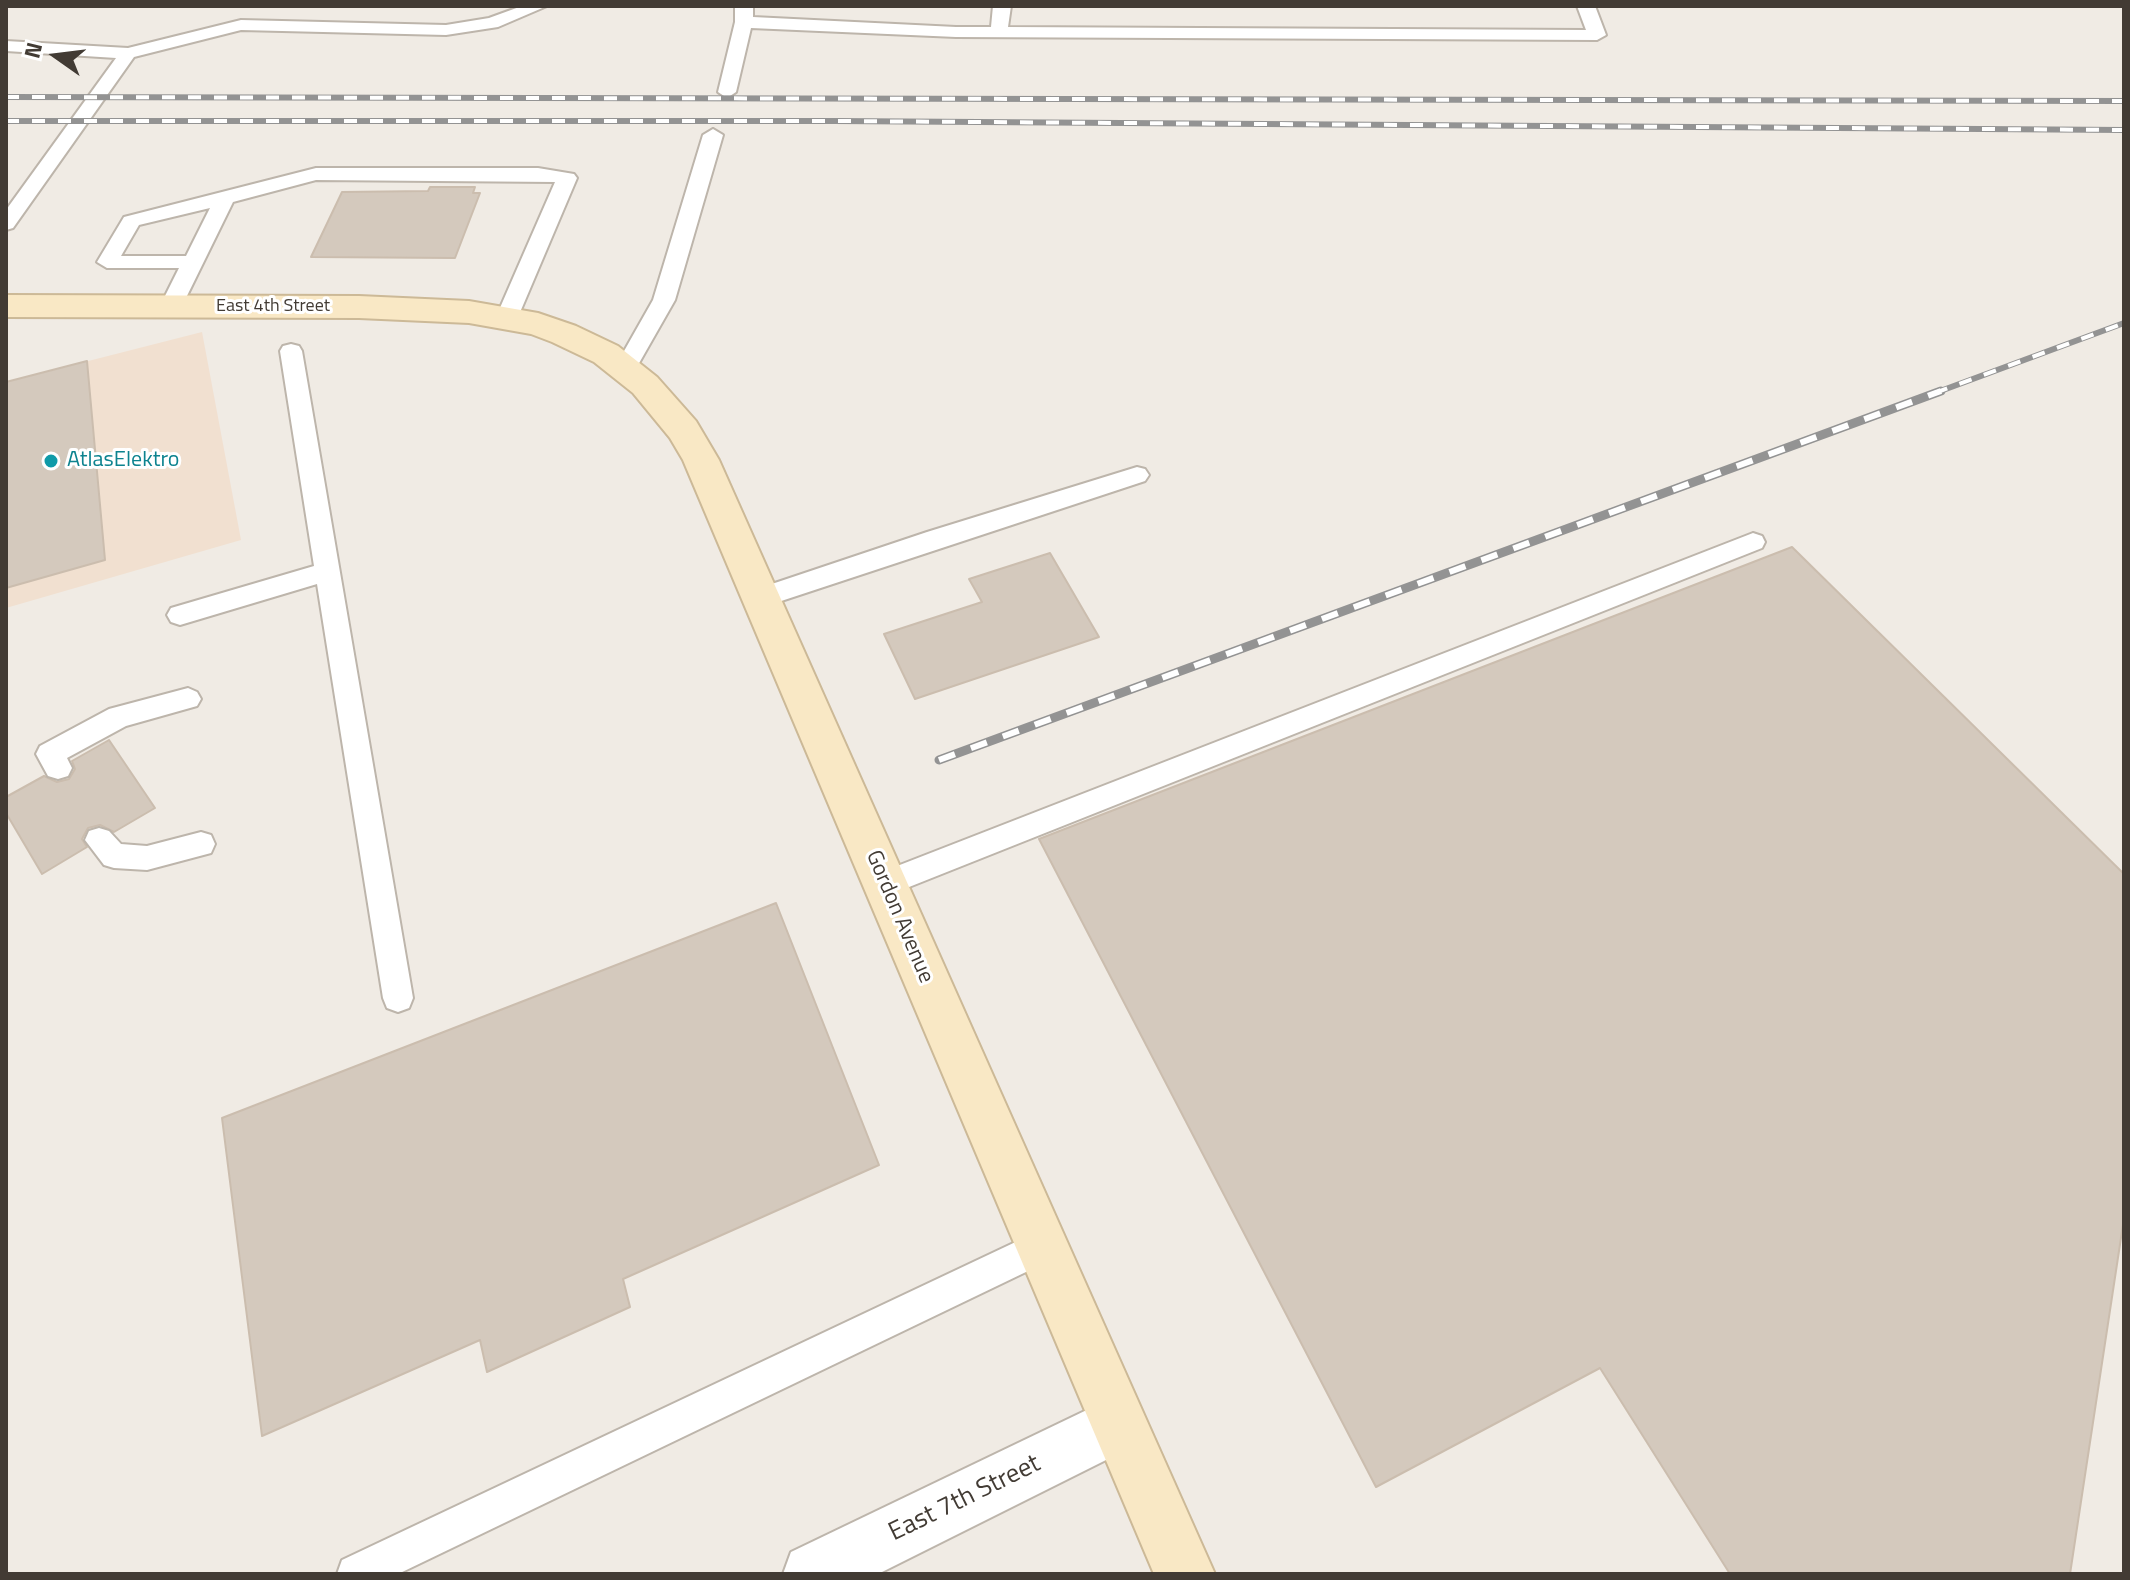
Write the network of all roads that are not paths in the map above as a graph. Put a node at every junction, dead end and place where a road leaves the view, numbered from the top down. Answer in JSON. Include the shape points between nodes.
{"nodes":[{"id":1,"x":538,"y":6,"type":"edge"},
{"id":2,"x":1002,"y":6,"type":"edge"},
{"id":3,"x":1586,"y":6,"type":"edge"},
{"id":4,"x":744,"y":14,"type":"edge"},
{"id":5,"x":999,"y":32,"type":"junction"},
{"id":6,"x":6,"y":46,"type":"edge"},
{"id":7,"x":128,"y":53,"type":"junction"},
{"id":8,"x":727,"y":92,"type":"dead end"},
{"id":9,"x":713,"y":135,"type":"dead end"},
{"id":10,"x":225,"y":198,"type":"junction"},
{"id":11,"x":6,"y":223,"type":"edge"},
{"id":12,"x":192,"y":262,"type":"junction"},
{"id":13,"x":6,"y":306,"type":"edge"},
{"id":14,"x":171,"y":306,"type":"junction"},
{"id":15,"x":523,"y":321,"type":"junction"},
{"id":16,"x":291,"y":351,"type":"dead end"},
{"id":17,"x":626,"y":367,"type":"junction"},
{"id":18,"x":1137,"y":475,"type":"dead end"},
{"id":19,"x":1753,"y":542,"type":"dead end"},
{"id":20,"x":327,"y":572,"type":"junction"},
{"id":21,"x":760,"y":598,"type":"junction"},
{"id":22,"x":180,"y":615,"type":"dead end"},
{"id":23,"x":188,"y":699,"type":"dead end"},
{"id":24,"x":58,"y":768,"type":"dead end"},
{"id":25,"x":99,"y":840,"type":"dead end"},
{"id":26,"x":201,"y":844,"type":"dead end"},
{"id":27,"x":884,"y":884,"type":"junction"},
{"id":28,"x":398,"y":998,"type":"dead end"},
{"id":29,"x":1041,"y":1247,"type":"junction"},
{"id":30,"x":1118,"y":1424,"type":"junction"},
{"id":31,"x":356,"y":1574,"type":"edge"},
{"id":32,"x":813,"y":1574,"type":"edge"},
{"id":33,"x":1185,"y":1574,"type":"edge"}],
"edges":[{"from":1,"to":7,"type":"lane","via":[[492,23],[446,30],[241,25]]},
{"from":2,"to":5,"type":"lane"},
{"from":3,"to":5,"type":"lane","via":[[1597,35]]},
{"from":4,"to":5,"type":"lane"},
{"from":4,"to":8,"type":"lane"},
{"from":6,"to":7,"type":"lane"},
{"from":7,"to":11,"type":"lane"},
{"from":9,"to":17,"type":"lane","via":[[664,300]]},
{"from":10,"to":12,"type":"lane"},
{"from":10,"to":12,"type":"lane","via":[[131,221],[107,262]]},
{"from":10,"to":15,"type":"lane","via":[[316,174],[567,178]]},
{"from":12,"to":14,"type":"lane"},
{"from":13,"to":14,"type":"street","name":"East 4th Street"},
{"from":14,"to":15,"type":"street","name":"East 4th Street","via":[[396,308]]},
{"from":15,"to":17,"type":"street","name":"Gordon Avenue","via":[[588,344]]},
{"from":16,"to":20,"type":"lane"},
{"from":17,"to":21,"type":"street","name":"Gordon Avenue","via":[[664,405],[701,460]]},
{"from":18,"to":21,"type":"lane"},
{"from":19,"to":27,"type":"lane"},
{"from":20,"to":22,"type":"lane"},
{"from":20,"to":28,"type":"lane"},
{"from":21,"to":27,"type":"street","name":"Gordon Avenue"},
{"from":23,"to":24,"type":"lane","via":[[119,717],[64,746],[50,754]]},
{"from":25,"to":26,"type":"lane","via":[[114,856],[147,858]]},
{"from":27,"to":29,"type":"street","name":"Gordon Avenue"},
{"from":29,"to":30,"type":"street","name":"Gordon Avenue"},
{"from":29,"to":31,"type":"lane"},
{"from":30,"to":32,"type":"street","name":"East 7th Street"},
{"from":30,"to":33,"type":"street","name":"Gordon Avenue"}]}
